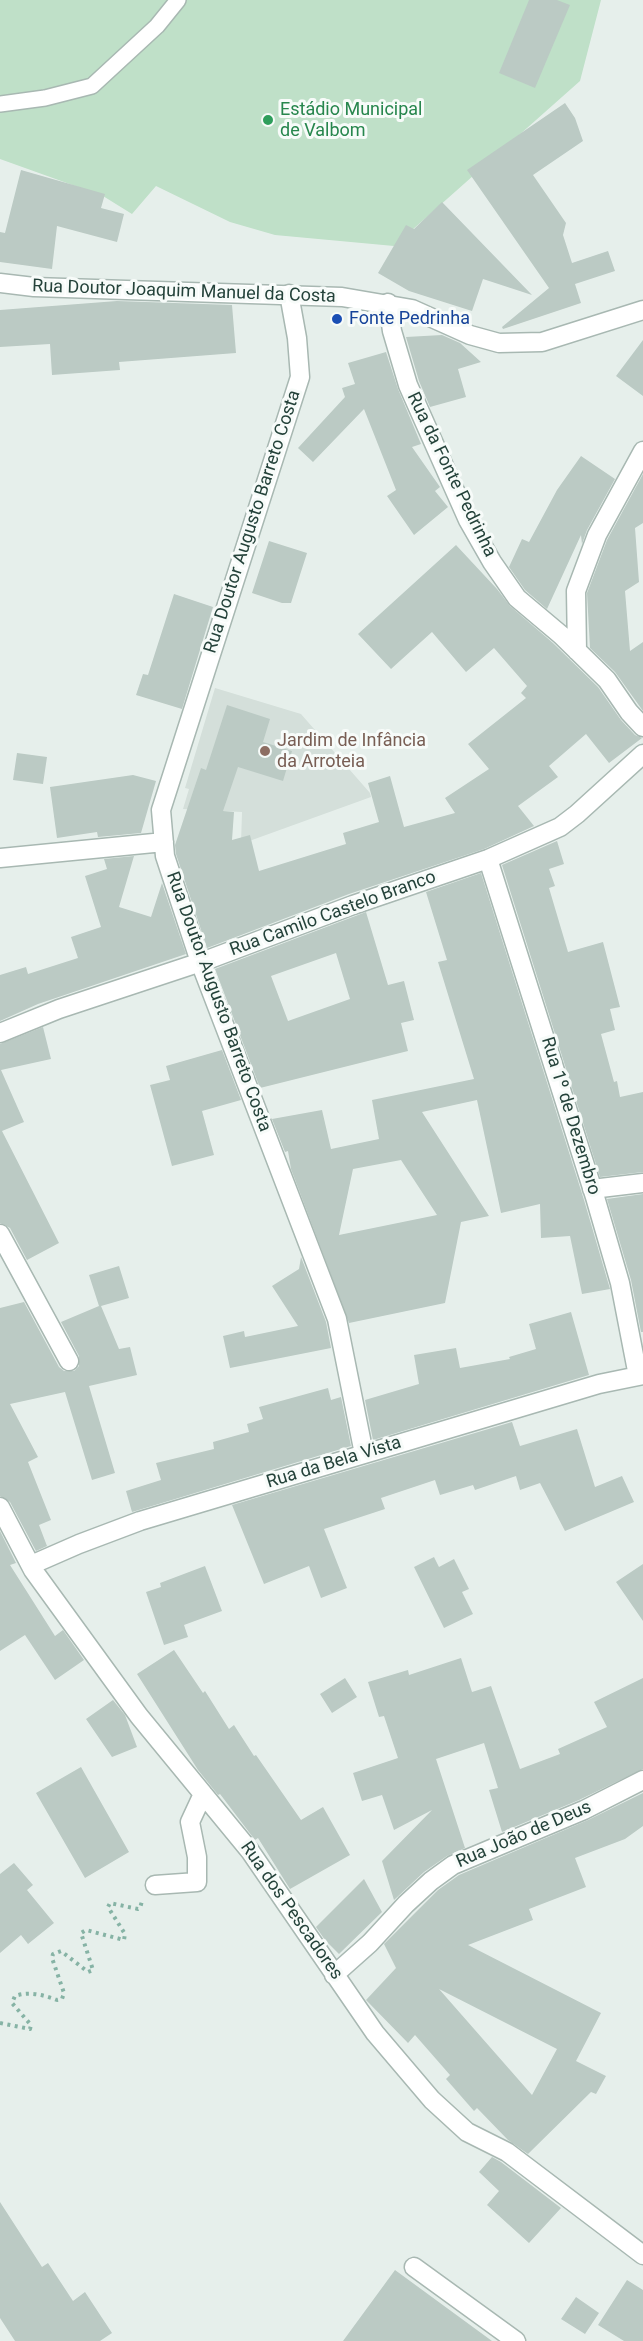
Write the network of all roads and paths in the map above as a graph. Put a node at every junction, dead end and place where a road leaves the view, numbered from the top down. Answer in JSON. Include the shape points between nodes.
{"nodes":[{"id":1,"x":178,"y":0,"type":"edge"},
{"id":2,"x":0,"y":104,"type":"edge"},
{"id":3,"x":0,"y":284,"type":"edge"},
{"id":4,"x":289,"y":294,"type":"junction"},
{"id":5,"x":388,"y":303,"type":"junction"},
{"id":6,"x":643,"y":310,"type":"edge"},
{"id":7,"x":643,"y":452,"type":"edge"},
{"id":8,"x":577,"y":651,"type":"junction"},
{"id":9,"x":643,"y":727,"type":"edge"},
{"id":10,"x":643,"y":754,"type":"edge"},
{"id":11,"x":164,"y":842,"type":"junction"},
{"id":12,"x":0,"y":858,"type":"edge"},
{"id":13,"x":488,"y":859,"type":"junction"},
{"id":14,"x":200,"y":962,"type":"junction"},
{"id":15,"x":0,"y":1033,"type":"edge"},
{"id":16,"x":643,"y":1183,"type":"edge"},
{"id":17,"x":592,"y":1189,"type":"junction"},
{"id":18,"x":0,"y":1234,"type":"edge"},
{"id":19,"x":69,"y":1361,"type":"dead end"},
{"id":20,"x":641,"y":1376,"type":"edge"},
{"id":21,"x":364,"y":1454,"type":"junction"},
{"id":22,"x":0,"y":1507,"type":"edge"},
{"id":23,"x":31,"y":1565,"type":"junction"},
{"id":24,"x":643,"y":1780,"type":"edge"},
{"id":25,"x":203,"y":1794,"type":"junction"},
{"id":26,"x":154,"y":1885,"type":"joint"},
{"id":27,"x":334,"y":1975,"type":"junction"},
{"id":28,"x":0,"y":2023,"type":"edge"},
{"id":29,"x":643,"y":2255,"type":"edge"},
{"id":30,"x":414,"y":2267,"type":"dead end"},
{"id":31,"x":516,"y":2341,"type":"edge"}],
"edges":[{"from":1,"to":2,"type":"lane","via":[[157,26],[92,86]]},
{"from":3,"to":4,"type":"street","name":"Rua Doutor Joaquim Manuel da Costa"},
{"from":4,"to":5,"type":"street","name":"Rua Doutor Joaquim Manuel da Costa"},
{"from":4,"to":11,"type":"street","name":"Rua Doutor Augusto Barreto Costa","via":[[300,377],[161,810]]},
{"from":5,"to":6,"type":"street","name":"Rua Doutor Joaquim Manuel da Costa","via":[[498,342],[542,342]]},
{"from":5,"to":8,"type":"street","name":"Rua da Fonte Pedrinha","via":[[408,385],[468,520],[517,598]]},
{"from":7,"to":8,"type":"street","via":[[597,535],[576,591]]},
{"from":8,"to":9,"type":"street","via":[[607,680]]},
{"from":10,"to":13,"type":"street","name":"Rua Camilo Castelo Branco","via":[[560,826]]},
{"from":11,"to":12,"type":"street"},
{"from":11,"to":14,"type":"street","name":"Rua Doutor Augusto Barreto Costa","via":[[165,856]]},
{"from":13,"to":14,"type":"street","name":"Rua Camilo Castelo Branco","via":[[353,904]]},
{"from":13,"to":17,"type":"street","name":"Rua 1º de Dezembro"},
{"from":14,"to":15,"type":"street","name":"Rua Camilo Castelo Branco"},
{"from":14,"to":21,"type":"street","name":"Rua Doutor Augusto Barreto Costa","via":[[337,1318]]},
{"from":16,"to":17,"type":"street"},
{"from":17,"to":20,"type":"street","name":"Rua 1º de Dezembro","via":[[620,1283]]},
{"from":18,"to":19,"type":"street"},
{"from":20,"to":21,"type":"street","name":"Rua da Bela Vista","via":[[600,1384]]},
{"from":21,"to":23,"type":"street","name":"Rua da Bela Vista","via":[[140,1521]]},
{"from":22,"to":23,"type":"street","name":"Rua dos Pescadores"},
{"from":23,"to":25,"type":"street","name":"Rua dos Pescadores","via":[[139,1716]]},
{"from":24,"to":27,"type":"street","name":"Rua João de Deus","via":[[584,1810],[453,1865],[414,1896]]},
{"from":25,"to":26,"type":"street","via":[[190,1822],[198,1882]]},
{"from":25,"to":27,"type":"street","name":"Rua dos Pescadores","via":[[250,1851]]},
{"from":26,"to":28,"type":"path","via":[[144,1882],[135,1887],[142,1903],[140,1908],[110,1903],[108,1907],[125,1934],[124,1940],[86,1930],[81,1933],[92,1972],[61,1952],[53,1954],[64,1993],[62,1999],[15,1996],[12,2003],[31,2025],[30,2029]]},
{"from":27,"to":29,"type":"street","name":"Rua dos Pescadores","via":[[375,2033],[432,2100],[467,2132],[507,2152]]},
{"from":30,"to":31,"type":"street"}]}
